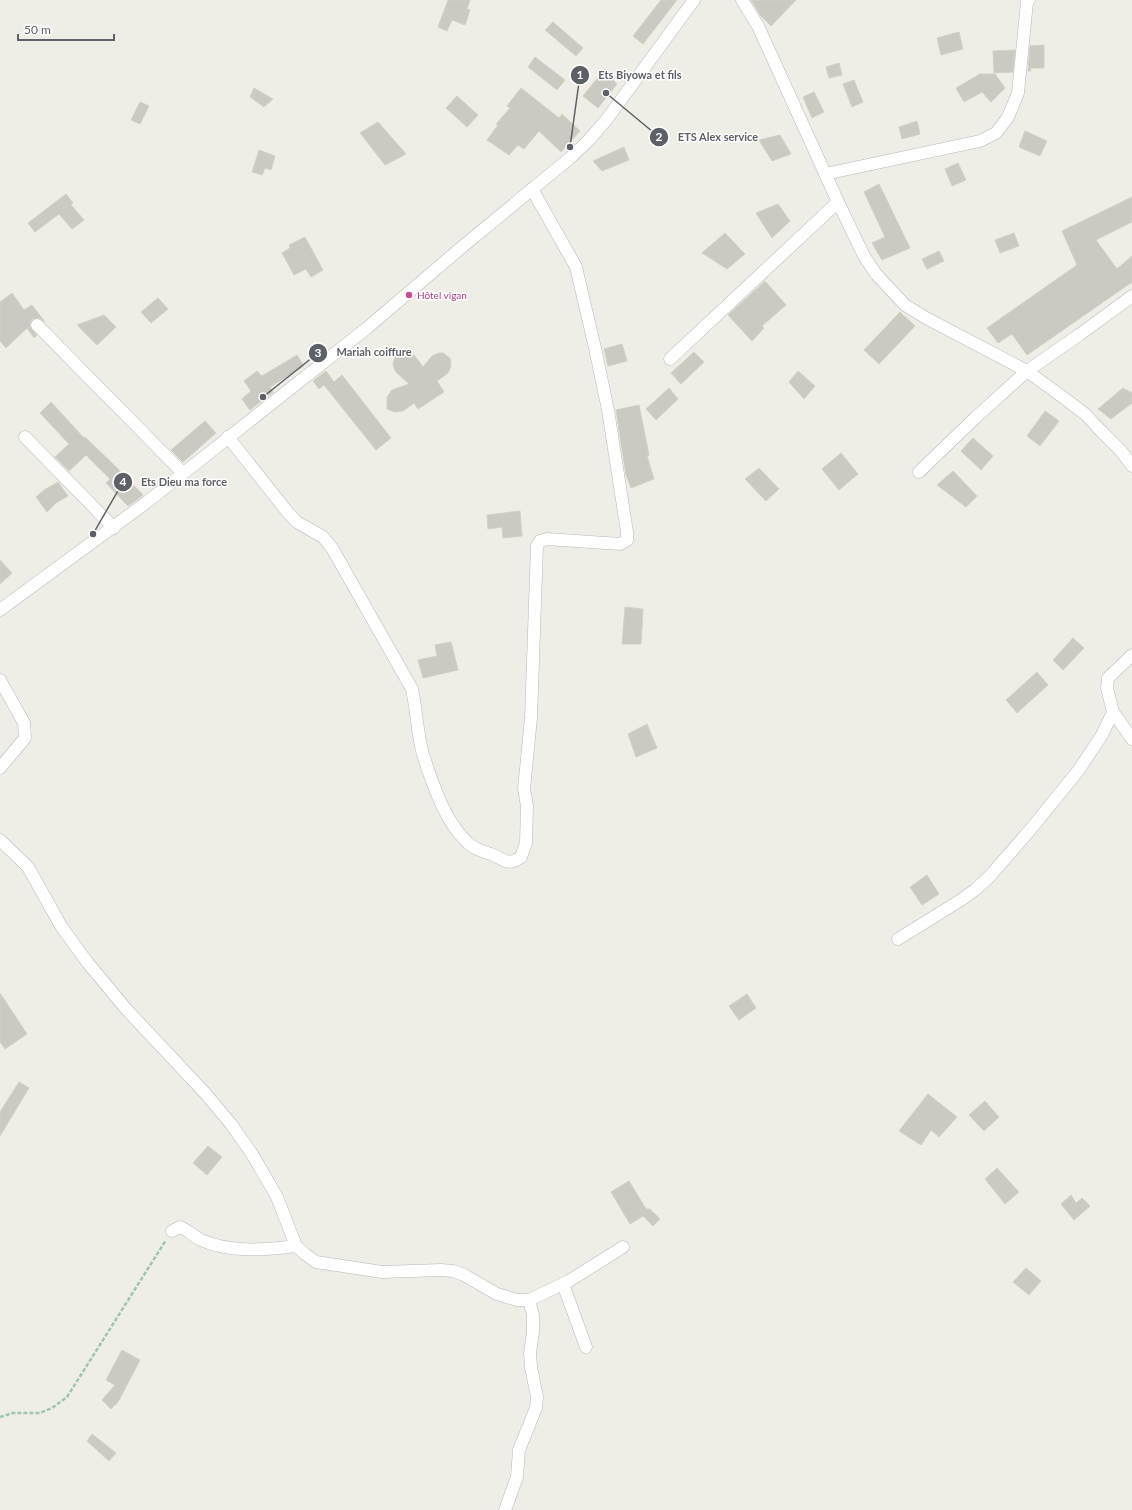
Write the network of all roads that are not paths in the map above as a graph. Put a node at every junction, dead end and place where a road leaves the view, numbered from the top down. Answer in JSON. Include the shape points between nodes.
{"nodes":[{"id":1,"x":694,"y":0,"type":"edge"},
{"id":2,"x":742,"y":0,"type":"edge"},
{"id":3,"x":1027,"y":1,"type":"edge"},
{"id":4,"x":825,"y":174,"type":"junction"},
{"id":5,"x":532,"y":189,"type":"junction"},
{"id":6,"x":838,"y":202,"type":"junction"},
{"id":7,"x":1132,"y":296,"type":"edge"},
{"id":8,"x":37,"y":325,"type":"dead end"},
{"id":9,"x":670,"y":359,"type":"dead end"},
{"id":10,"x":1027,"y":371,"type":"junction"},
{"id":11,"x":25,"y":437,"type":"dead end"},
{"id":12,"x":228,"y":437,"type":"junction"},
{"id":13,"x":1132,"y":466,"type":"edge"},
{"id":14,"x":920,"y":472,"type":"dead end"},
{"id":15,"x":183,"y":473,"type":"junction"},
{"id":16,"x":114,"y":528,"type":"junction"},
{"id":17,"x":0,"y":610,"type":"edge"},
{"id":18,"x":1132,"y":655,"type":"edge"},
{"id":19,"x":0,"y":680,"type":"edge"},
{"id":20,"x":1113,"y":712,"type":"junction"},
{"id":21,"x":1132,"y":739,"type":"edge"},
{"id":22,"x":0,"y":768,"type":"edge"},
{"id":23,"x":0,"y":840,"type":"edge"},
{"id":24,"x":898,"y":939,"type":"dead end"},
{"id":25,"x":172,"y":1231,"type":"road end"},
{"id":26,"x":296,"y":1246,"type":"junction"},
{"id":27,"x":623,"y":1247,"type":"dead end"},
{"id":28,"x":563,"y":1284,"type":"junction"},
{"id":29,"x":529,"y":1300,"type":"junction"},
{"id":30,"x":586,"y":1347,"type":"dead end"},
{"id":31,"x":505,"y":1510,"type":"edge"}],
"edges":[{"from":1,"to":5,"type":"street","via":[[589,140]]},
{"from":2,"to":4,"type":"street","via":[[758,26]]},
{"from":3,"to":4,"type":"street","via":[[1018,93],[1008,118],[996,133],[980,141]]},
{"from":4,"to":6,"type":"street"},
{"from":5,"to":12,"type":"street","via":[[367,328]]},
{"from":5,"to":12,"type":"street","via":[[576,267],[608,410],[627,532],[626,540],[620,544],[547,539],[537,546],[531,718],[524,790],[527,806],[526,843],[521,857],[513,862],[504,862],[467,843],[456,829],[439,800],[421,747],[412,689],[332,548],[323,537],[289,514]]},
{"from":6,"to":9,"type":"street"},
{"from":6,"to":10,"type":"street","via":[[864,256],[876,274],[905,305]]},
{"from":7,"to":10,"type":"street"},
{"from":8,"to":15,"type":"street"},
{"from":10,"to":13,"type":"street","via":[[1084,414],[1121,451]]},
{"from":10,"to":14,"type":"street","via":[[974,418]]},
{"from":11,"to":16,"type":"street"},
{"from":12,"to":15,"type":"street"},
{"from":15,"to":16,"type":"street"},
{"from":16,"to":17,"type":"street"},
{"from":18,"to":20,"type":"street","via":[[1108,678],[1107,688]]},
{"from":19,"to":22,"type":"street","via":[[24,723],[24,738]]},
{"from":20,"to":21,"type":"street"},
{"from":20,"to":24,"type":"street","via":[[1102,735],[1078,771],[989,877],[961,900]]},
{"from":23,"to":26,"type":"street","via":[[28,867],[61,926],[87,962],[231,1124],[277,1197]]},
{"from":25,"to":26,"type":"street","via":[[180,1227],[199,1239],[234,1248],[266,1250]]},
{"from":26,"to":29,"type":"street","via":[[316,1262],[382,1272],[453,1271],[497,1294],[516,1300]]},
{"from":27,"to":28,"type":"street"},
{"from":28,"to":29,"type":"street"},
{"from":28,"to":30,"type":"street"},
{"from":29,"to":31,"type":"street","via":[[533,1315],[530,1353],[537,1397],[536,1408],[519,1450],[517,1477]]}]}
